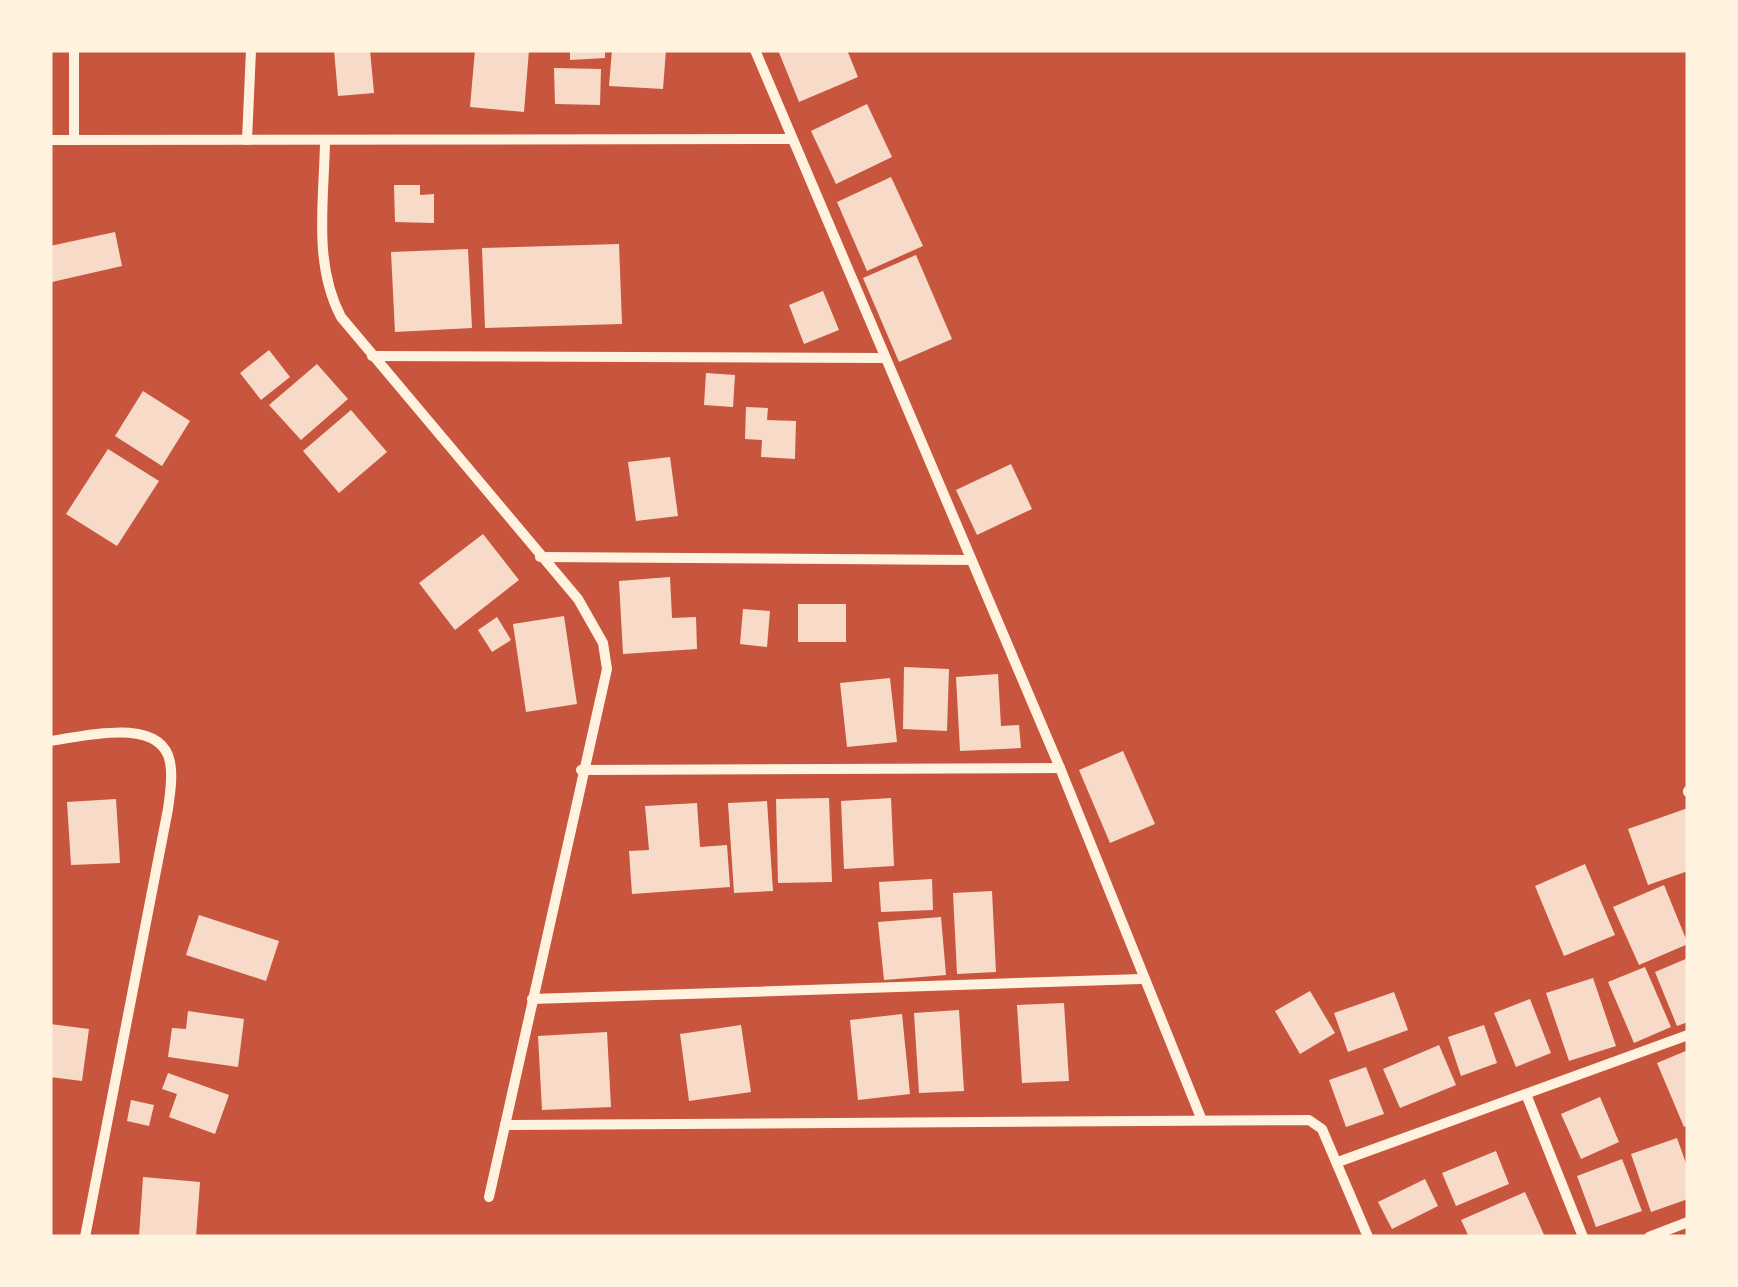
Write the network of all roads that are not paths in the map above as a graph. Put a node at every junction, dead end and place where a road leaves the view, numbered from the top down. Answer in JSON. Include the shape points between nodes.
{"nodes":[{"id":1,"x":74,"y":50,"type":"edge"},
{"id":2,"x":252,"y":50,"type":"edge"},
{"id":3,"x":755,"y":50,"type":"edge"},
{"id":4,"x":790,"y":139,"type":"junction"},
{"id":5,"x":50,"y":140,"type":"edge"},
{"id":6,"x":74,"y":140,"type":"junction"},
{"id":7,"x":247,"y":140,"type":"junction"},
{"id":8,"x":324,"y":142,"type":"junction"},
{"id":9,"x":372,"y":356,"type":"junction"},
{"id":10,"x":884,"y":358,"type":"junction"},
{"id":11,"x":540,"y":557,"type":"junction"},
{"id":12,"x":971,"y":560,"type":"junction"},
{"id":13,"x":50,"y":741,"type":"edge"},
{"id":14,"x":1060,"y":768,"type":"junction"},
{"id":15,"x":582,"y":770,"type":"junction"},
{"id":16,"x":1141,"y":979,"type":"junction"},
{"id":17,"x":532,"y":999,"type":"junction"},
{"id":18,"x":1688,"y":1035,"type":"edge"},
{"id":19,"x":1526,"y":1094,"type":"junction"},
{"id":20,"x":1201,"y":1118,"type":"junction"},
{"id":21,"x":504,"y":1126,"type":"junction"},
{"id":22,"x":1338,"y":1162,"type":"junction"},
{"id":23,"x":489,"y":1197,"type":"dead end"},
{"id":24,"x":1688,"y":1222,"type":"edge"},
{"id":25,"x":86,"y":1237,"type":"edge"},
{"id":26,"x":1368,"y":1237,"type":"edge"},
{"id":27,"x":1583,"y":1237,"type":"edge"},
{"id":28,"x":1649,"y":1237,"type":"edge"}],
"edges":[{"from":1,"to":6,"type":"street"},
{"from":2,"to":7,"type":"street"},
{"from":3,"to":4,"type":"street"},
{"from":4,"to":8,"type":"street"},
{"from":4,"to":10,"type":"street"},
{"from":5,"to":6,"type":"street"},
{"from":6,"to":7,"type":"street"},
{"from":7,"to":8,"type":"street"},
{"from":8,"to":9,"type":"street","via":[[327,291]]},
{"from":9,"to":10,"type":"street"},
{"from":9,"to":11,"type":"street"},
{"from":10,"to":12,"type":"street"},
{"from":11,"to":12,"type":"street"},
{"from":11,"to":15,"type":"street","via":[[578,599],[603,642],[606,669]]},
{"from":12,"to":14,"type":"street"},
{"from":13,"to":25,"type":"street","via":[[145,735],[170,758],[168,809]]},
{"from":14,"to":15,"type":"street"},
{"from":14,"to":16,"type":"street"},
{"from":15,"to":17,"type":"street"},
{"from":16,"to":17,"type":"street"},
{"from":16,"to":20,"type":"street"},
{"from":17,"to":21,"type":"street"},
{"from":18,"to":19,"type":"street"},
{"from":19,"to":22,"type":"street"},
{"from":19,"to":27,"type":"street"},
{"from":20,"to":21,"type":"street"},
{"from":20,"to":22,"type":"street","via":[[1310,1120]]},
{"from":21,"to":23,"type":"street"},
{"from":22,"to":26,"type":"street"},
{"from":24,"to":28,"type":"street"}]}
